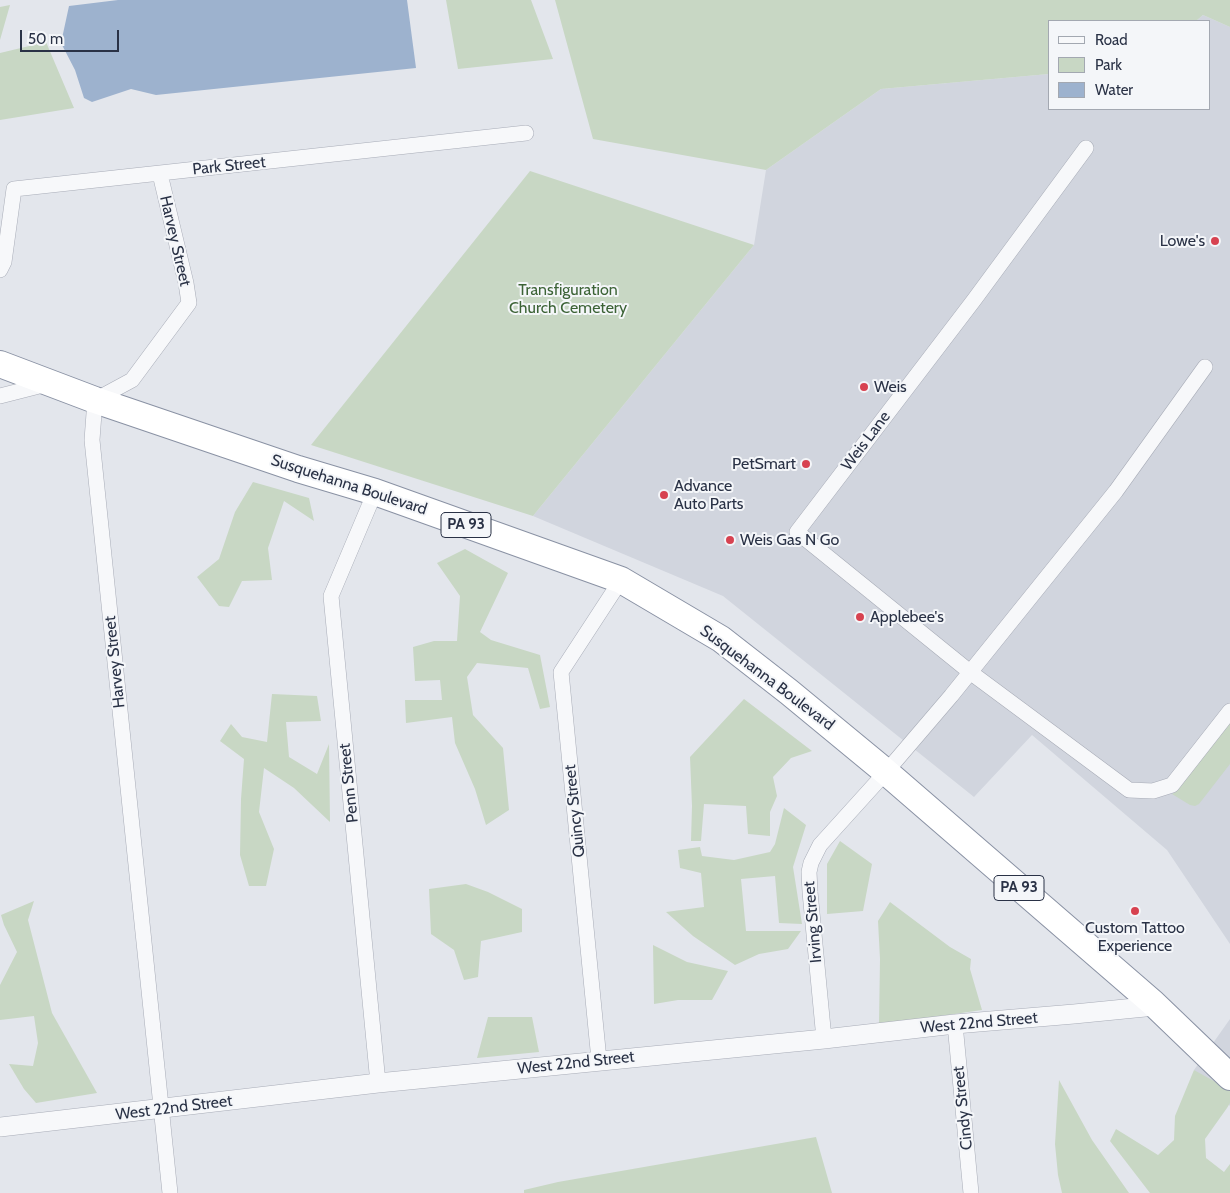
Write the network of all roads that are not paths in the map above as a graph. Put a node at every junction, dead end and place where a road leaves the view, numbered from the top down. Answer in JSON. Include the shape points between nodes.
{"nodes":[{"id":1,"x":526,"y":133,"type":"dead end"},
{"id":2,"x":1086,"y":148,"type":"dead end"},
{"id":3,"x":160,"y":174,"type":"junction"},
{"id":4,"x":0,"y":270,"type":"edge"},
{"id":5,"x":0,"y":364,"type":"edge"},
{"id":6,"x":1205,"y":367,"type":"dead end"},
{"id":7,"x":49,"y":384,"type":"junction"},
{"id":8,"x":0,"y":396,"type":"edge"},
{"id":9,"x":95,"y":400,"type":"junction"},
{"id":10,"x":374,"y":492,"type":"junction"},
{"id":11,"x":621,"y":580,"type":"junction"},
{"id":12,"x":970,"y":672,"type":"junction"},
{"id":13,"x":1230,"y":711,"type":"edge"},
{"id":14,"x":886,"y":772,"type":"junction"},
{"id":15,"x":1153,"y":1003,"type":"junction"},
{"id":16,"x":955,"y":1024,"type":"junction"},
{"id":17,"x":824,"y":1039,"type":"junction"},
{"id":18,"x":1230,"y":1052,"type":"edge"},
{"id":19,"x":599,"y":1060,"type":"junction"},
{"id":20,"x":1230,"y":1077,"type":"edge"},
{"id":21,"x":378,"y":1083,"type":"junction"},
{"id":22,"x":162,"y":1109,"type":"junction"},
{"id":23,"x":0,"y":1127,"type":"edge"},
{"id":24,"x":170,"y":1193,"type":"edge"},
{"id":25,"x":972,"y":1193,"type":"edge"}],
"edges":[{"from":1,"to":3,"type":"street","name":"Park Street"},
{"from":2,"to":12,"type":"street","name":"Weis Lane","via":[[797,532]]},
{"from":3,"to":4,"type":"street","name":"Park Street","via":[[14,189],[4,262]]},
{"from":3,"to":9,"type":"street","name":"Harvey Street","via":[[189,304],[132,380]]},
{"from":5,"to":7,"type":"highway","name":"Susquehanna Boulevard","number":"PA 93"},
{"from":6,"to":12,"type":"street","via":[[1116,491]]},
{"from":7,"to":8,"type":"street"},
{"from":7,"to":9,"type":"highway","name":"Susquehanna Boulevard","number":"PA 93"},
{"from":9,"to":10,"type":"highway","name":"Susquehanna Boulevard","number":"PA 93"},
{"from":9,"to":22,"type":"street","name":"Harvey Street","via":[[92,440]]},
{"from":10,"to":11,"type":"highway","name":"Susquehanna Boulevard","number":"PA 93"},
{"from":10,"to":21,"type":"street","name":"Penn Street","via":[[330,596]]},
{"from":11,"to":14,"type":"highway","name":"Susquehanna Boulevard","number":"PA 93","via":[[721,639]]},
{"from":11,"to":19,"type":"street","name":"Quincy Street","via":[[561,672]]},
{"from":12,"to":13,"type":"street","name":"Weis Lane","via":[[1129,790],[1154,791],[1172,785]]},
{"from":12,"to":14,"type":"street"},
{"from":14,"to":15,"type":"highway","name":"Susquehanna Boulevard","number":"PA 93"},
{"from":14,"to":17,"type":"street","name":"Irving Street","via":[[826,836],[811,863],[810,892]]},
{"from":15,"to":16,"type":"street","name":"West 22nd Street","via":[[1145,1007]]},
{"from":15,"to":18,"type":"highway","name":"Susquehanna Boulevard","number":"PA 93"},
{"from":15,"to":20,"type":"highway","name":"Susquehanna Boulevard","number":"PA 93"},
{"from":16,"to":17,"type":"street","name":"West 22nd Street"},
{"from":16,"to":25,"type":"street","name":"Cindy Street"},
{"from":17,"to":19,"type":"street","name":"West 22nd Street"},
{"from":19,"to":21,"type":"street","name":"West 22nd Street"},
{"from":21,"to":22,"type":"street","name":"West 22nd Street"},
{"from":22,"to":23,"type":"street","name":"West 22nd Street"},
{"from":22,"to":24,"type":"street","name":"Harvey Street"}]}
